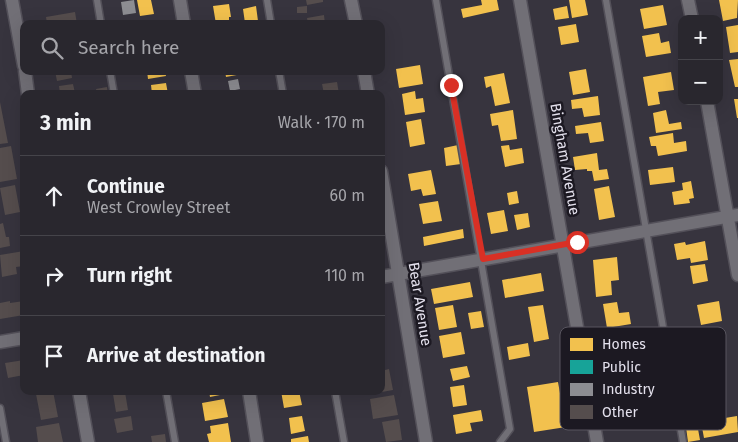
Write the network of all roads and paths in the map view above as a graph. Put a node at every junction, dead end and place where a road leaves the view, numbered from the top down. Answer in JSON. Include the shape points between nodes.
{"nodes":[{"id":1,"x":4,"y":0,"type":"edge"},
{"id":2,"x":12,"y":0,"type":"edge"},
{"id":3,"x":97,"y":0,"type":"edge"},
{"id":4,"x":180,"y":0,"type":"edge"},
{"id":5,"x":267,"y":0,"type":"edge"},
{"id":6,"x":351,"y":0,"type":"edge"},
{"id":7,"x":436,"y":0,"type":"edge"},
{"id":8,"x":520,"y":0,"type":"edge"},
{"id":9,"x":606,"y":0,"type":"edge"},
{"id":10,"x":688,"y":0,"type":"edge"},
{"id":11,"x":0,"y":1,"type":"edge"},
{"id":12,"x":691,"y":15,"type":"edge"},
{"id":13,"x":101,"y":20,"type":"edge"},
{"id":14,"x":183,"y":20,"type":"edge"},
{"id":15,"x":270,"y":20,"type":"edge"},
{"id":16,"x":355,"y":20,"type":"edge"},
{"id":17,"x":20,"y":44,"type":"edge"},
{"id":18,"x":26,"y":75,"type":"edge"},
{"id":19,"x":111,"y":75,"type":"edge"},
{"id":20,"x":192,"y":75,"type":"edge"},
{"id":21,"x":280,"y":75,"type":"edge"},
{"id":22,"x":365,"y":75,"type":"edge"},
{"id":23,"x":27,"y":90,"type":"edge"},
{"id":24,"x":113,"y":90,"type":"edge"},
{"id":25,"x":194,"y":90,"type":"edge"},
{"id":26,"x":282,"y":90,"type":"edge"},
{"id":27,"x":367,"y":90,"type":"edge"},
{"id":28,"x":708,"y":105,"type":"edge"},
{"id":29,"x":385,"y":194,"type":"edge"},
{"id":30,"x":733,"y":216,"type":"edge"},
{"id":31,"x":647,"y":230,"type":"junction"},
{"id":32,"x":563,"y":245,"type":"junction"},
{"id":33,"x":483,"y":259,"type":"junction"},
{"id":34,"x":399,"y":274,"type":"junction"},
{"id":35,"x":738,"y":275,"type":"edge"},
{"id":36,"x":385,"y":276,"type":"edge"},
{"id":37,"x":577,"y":327,"type":"edge"},
{"id":38,"x":663,"y":327,"type":"edge"},
{"id":39,"x":20,"y":339,"type":"edge"},
{"id":40,"x":0,"y":342,"type":"edge"},
{"id":41,"x":80,"y":395,"type":"edge"},
{"id":42,"x":167,"y":395,"type":"edge"},
{"id":43,"x":250,"y":395,"type":"edge"},
{"id":44,"x":336,"y":395,"type":"edge"},
{"id":45,"x":0,"y":408,"type":"edge"},
{"id":46,"x":6,"y":442,"type":"edge"},
{"id":47,"x":88,"y":442,"type":"edge"},
{"id":48,"x":174,"y":442,"type":"edge"},
{"id":49,"x":257,"y":442,"type":"edge"},
{"id":50,"x":344,"y":442,"type":"edge"},
{"id":51,"x":426,"y":442,"type":"edge"},
{"id":52,"x":500,"y":442,"type":"edge"}],
"edges":[{"from":1,"to":11,"type":"street"},
{"from":2,"to":17,"type":"street"},
{"from":3,"to":13,"type":"lane"},
{"from":4,"to":14,"type":"street"},
{"from":5,"to":15,"type":"lane"},
{"from":6,"to":16,"type":"street"},
{"from":7,"to":33,"type":"lane"},
{"from":8,"to":32,"type":"street","name":"Bingham Avenue"},
{"from":9,"to":31,"type":"lane"},
{"from":10,"to":12,"type":"street"},
{"from":18,"to":23,"type":"street"},
{"from":19,"to":24,"type":"lane"},
{"from":20,"to":25,"type":"street"},
{"from":21,"to":26,"type":"lane"},
{"from":22,"to":27,"type":"street"},
{"from":28,"to":30,"type":"street"},
{"from":29,"to":34,"type":"street","name":"Bear Avenue"},
{"from":30,"to":31,"type":"street"},
{"from":30,"to":35,"type":"street"},
{"from":31,"to":32,"type":"street"},
{"from":31,"to":38,"type":"lane"},
{"from":32,"to":33,"type":"street"},
{"from":32,"to":37,"type":"street","name":"Bingham Avenue"},
{"from":33,"to":34,"type":"street"},
{"from":33,"to":52,"type":"lane","via":[[510,429]]},
{"from":34,"to":36,"type":"street"},
{"from":34,"to":51,"type":"street","name":"Bear Avenue"},
{"from":39,"to":40,"type":"street"},
{"from":41,"to":47,"type":"street"},
{"from":42,"to":48,"type":"lane"},
{"from":43,"to":49,"type":"street"},
{"from":44,"to":50,"type":"lane"},
{"from":45,"to":46,"type":"lane"}]}
